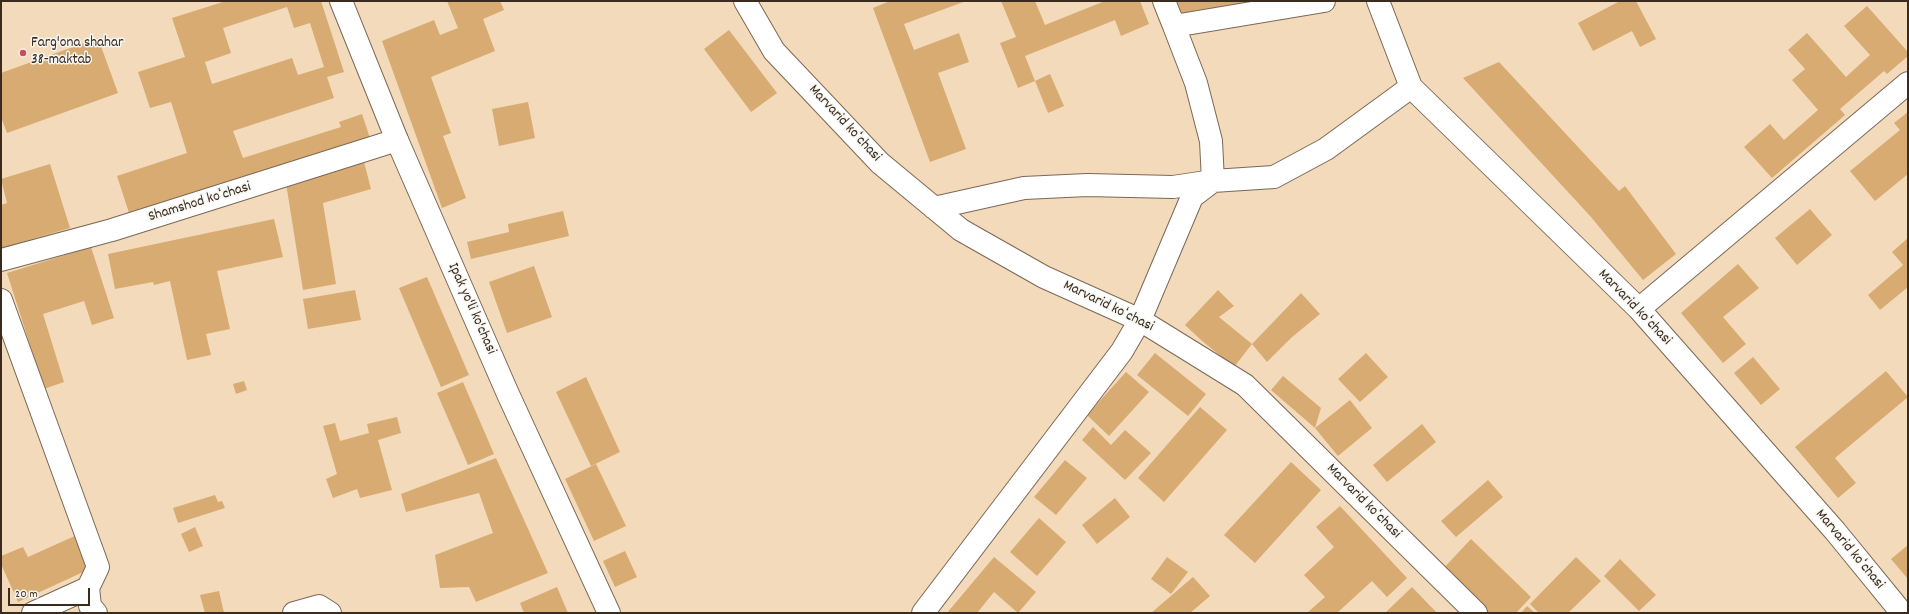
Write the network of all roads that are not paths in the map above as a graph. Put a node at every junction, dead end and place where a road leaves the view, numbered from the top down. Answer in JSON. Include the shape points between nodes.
{"nodes":[{"id":1,"x":341,"y":1,"type":"edge"},
{"id":2,"x":745,"y":1,"type":"edge"},
{"id":3,"x":1164,"y":1,"type":"edge"},
{"id":4,"x":1324,"y":1,"type":"edge"},
{"id":5,"x":1378,"y":1,"type":"edge"},
{"id":6,"x":1174,"y":26,"type":"junction"},
{"id":7,"x":1908,"y":83,"type":"edge"},
{"id":8,"x":1411,"y":87,"type":"junction"},
{"id":9,"x":397,"y":140,"type":"junction"},
{"id":10,"x":1213,"y":181,"type":"junction"},
{"id":11,"x":934,"y":208,"type":"junction"},
{"id":12,"x":1,"y":260,"type":"edge"},
{"id":13,"x":1,"y":300,"type":"edge"},
{"id":14,"x":1639,"y":309,"type":"junction"},
{"id":15,"x":1140,"y":320,"type":"junction"},
{"id":16,"x":88,"y":588,"type":"junction"},
{"id":17,"x":33,"y":613,"type":"edge"},
{"id":18,"x":96,"y":613,"type":"edge"},
{"id":19,"x":294,"y":613,"type":"edge"},
{"id":20,"x":330,"y":613,"type":"edge"},
{"id":21,"x":609,"y":613,"type":"edge"},
{"id":22,"x":923,"y":613,"type":"edge"},
{"id":23,"x":1476,"y":613,"type":"edge"},
{"id":24,"x":1902,"y":613,"type":"edge"}],
"edges":[{"from":1,"to":9,"type":"street","name":"Ipak yo'li ko'chasi"},
{"from":2,"to":11,"type":"street","name":"Marvarid koʻchasi","via":[[774,51],[880,163]]},
{"from":3,"to":6,"type":"street"},
{"from":4,"to":6,"type":"street"},
{"from":5,"to":8,"type":"street","name":"Marvarid koʻchasi"},
{"from":6,"to":10,"type":"street","via":[[1196,83],[1209,134]]},
{"from":7,"to":14,"type":"street"},
{"from":8,"to":10,"type":"street","via":[[1326,149],[1274,177]]},
{"from":8,"to":14,"type":"street","name":"Marvarid koʻchasi"},
{"from":9,"to":12,"type":"street","name":"Shamshod koʻchasi","via":[[119,228]]},
{"from":9,"to":21,"type":"street","name":"Ipak yo'li ko'chasi","via":[[508,394]]},
{"from":10,"to":11,"type":"street","via":[[1173,187],[1087,185],[1024,188]]},
{"from":10,"to":15,"type":"street","via":[[1192,197]]},
{"from":11,"to":15,"type":"street","name":"Marvarid koʻchasi","via":[[961,230],[1044,277]]},
{"from":13,"to":16,"type":"street","via":[[98,567]]},
{"from":14,"to":24,"type":"street","name":"Marvarid koʻchasi","via":[[1835,531]]},
{"from":15,"to":22,"type":"street","via":[[1122,351]]},
{"from":15,"to":23,"type":"street","name":"Marvarid koʻchasi","via":[[1244,385]]},
{"from":16,"to":17,"type":"street"},
{"from":16,"to":18,"type":"street","via":[[90,606]]},
{"from":19,"to":20,"type":"street","via":[[319,606]]}]}
